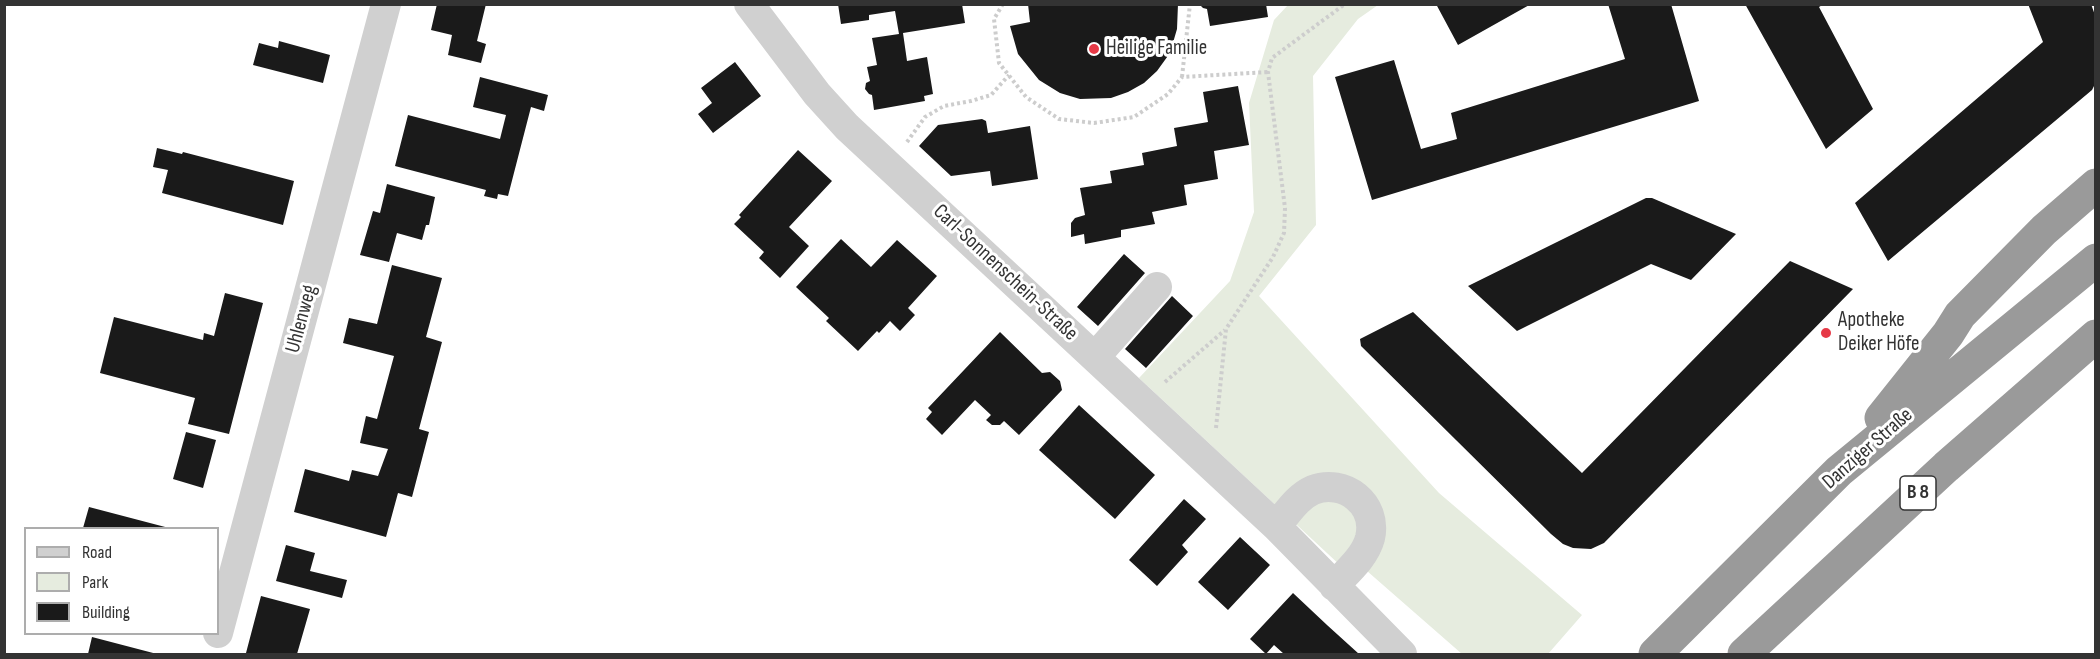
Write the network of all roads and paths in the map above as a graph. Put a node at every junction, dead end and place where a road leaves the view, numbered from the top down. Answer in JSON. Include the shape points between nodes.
{"nodes":[{"id":1,"x":386,"y":4,"type":"edge"},
{"id":2,"x":749,"y":4,"type":"edge"},
{"id":3,"x":1003,"y":4,"type":"edge"},
{"id":4,"x":1190,"y":4,"type":"edge"},
{"id":5,"x":1345,"y":4,"type":"edge"},
{"id":6,"x":1268,"y":72,"type":"junction"},
{"id":7,"x":1009,"y":75,"type":"junction"},
{"id":8,"x":1182,"y":77,"type":"junction"},
{"id":9,"x":888,"y":165,"type":"junction"},
{"id":10,"x":2096,"y":185,"type":"edge"},
{"id":11,"x":2096,"y":260,"type":"edge"},
{"id":12,"x":1157,"y":287,"type":"dead end"},
{"id":13,"x":1226,"y":329,"type":"junction"},
{"id":14,"x":2096,"y":336,"type":"edge"},
{"id":15,"x":1095,"y":357,"type":"junction"},
{"id":16,"x":1136,"y":395,"type":"junction"},
{"id":17,"x":1212,"y":465,"type":"junction"},
{"id":18,"x":1839,"y":471,"type":"junction"},
{"id":19,"x":1276,"y":526,"type":"junction"},
{"id":20,"x":1334,"y":586,"type":"junction"},
{"id":21,"x":219,"y":626,"type":"edge"},
{"id":22,"x":217,"y":635,"type":"edge"},
{"id":23,"x":212,"y":654,"type":"edge"},
{"id":24,"x":1402,"y":654,"type":"edge"},
{"id":25,"x":1655,"y":654,"type":"edge"},
{"id":26,"x":1744,"y":654,"type":"edge"}],
"edges":[{"from":1,"to":21,"type":"street","name":"Uhlenweg"},
{"from":2,"to":9,"type":"street","name":"Carl-Sonnenschein-Straße","via":[[817,94]]},
{"from":3,"to":7,"type":"path","via":[[994,19],[999,63]]},
{"from":4,"to":8,"type":"path"},
{"from":5,"to":6,"type":"path","via":[[1272,58]]},
{"from":6,"to":8,"type":"path"},
{"from":6,"to":13,"type":"path","via":[[1285,208],[1284,233],[1273,258]]},
{"from":7,"to":8,"type":"path","via":[[1026,97],[1059,119],[1094,123],[1134,117],[1168,94]]},
{"from":7,"to":9,"type":"path","via":[[991,95],[944,106],[925,117]]},
{"from":9,"to":15,"type":"street","name":"Carl-Sonnenschein-Straße"},
{"from":10,"to":18,"type":"highway","via":[[2044,230],[1960,315]]},
{"from":11,"to":18,"type":"highway","name":"Danziger Straße"},
{"from":12,"to":15,"type":"street"},
{"from":13,"to":16,"type":"path","via":[[1164,383]]},
{"from":13,"to":17,"type":"path"},
{"from":14,"to":26,"type":"highway","number":"B 8"},
{"from":15,"to":16,"type":"street","name":"Carl-Sonnenschein-Straße"},
{"from":16,"to":17,"type":"street","name":"Carl-Sonnenschein-Straße"},
{"from":17,"to":19,"type":"street","name":"Carl-Sonnenschein-Straße"},
{"from":18,"to":25,"type":"highway","name":"Danziger Straße"},
{"from":19,"to":20,"type":"street","name":"Carl-Sonnenschein-Straße"},
{"from":19,"to":20,"type":"street","via":[[1301,497],[1313,490],[1334,488],[1356,494],[1370,516],[1369,539],[1363,553]]},
{"from":20,"to":24,"type":"street","name":"Carl-Sonnenschein-Straße"},
{"from":22,"to":23,"type":"street","name":"Uhlenweg"}]}
